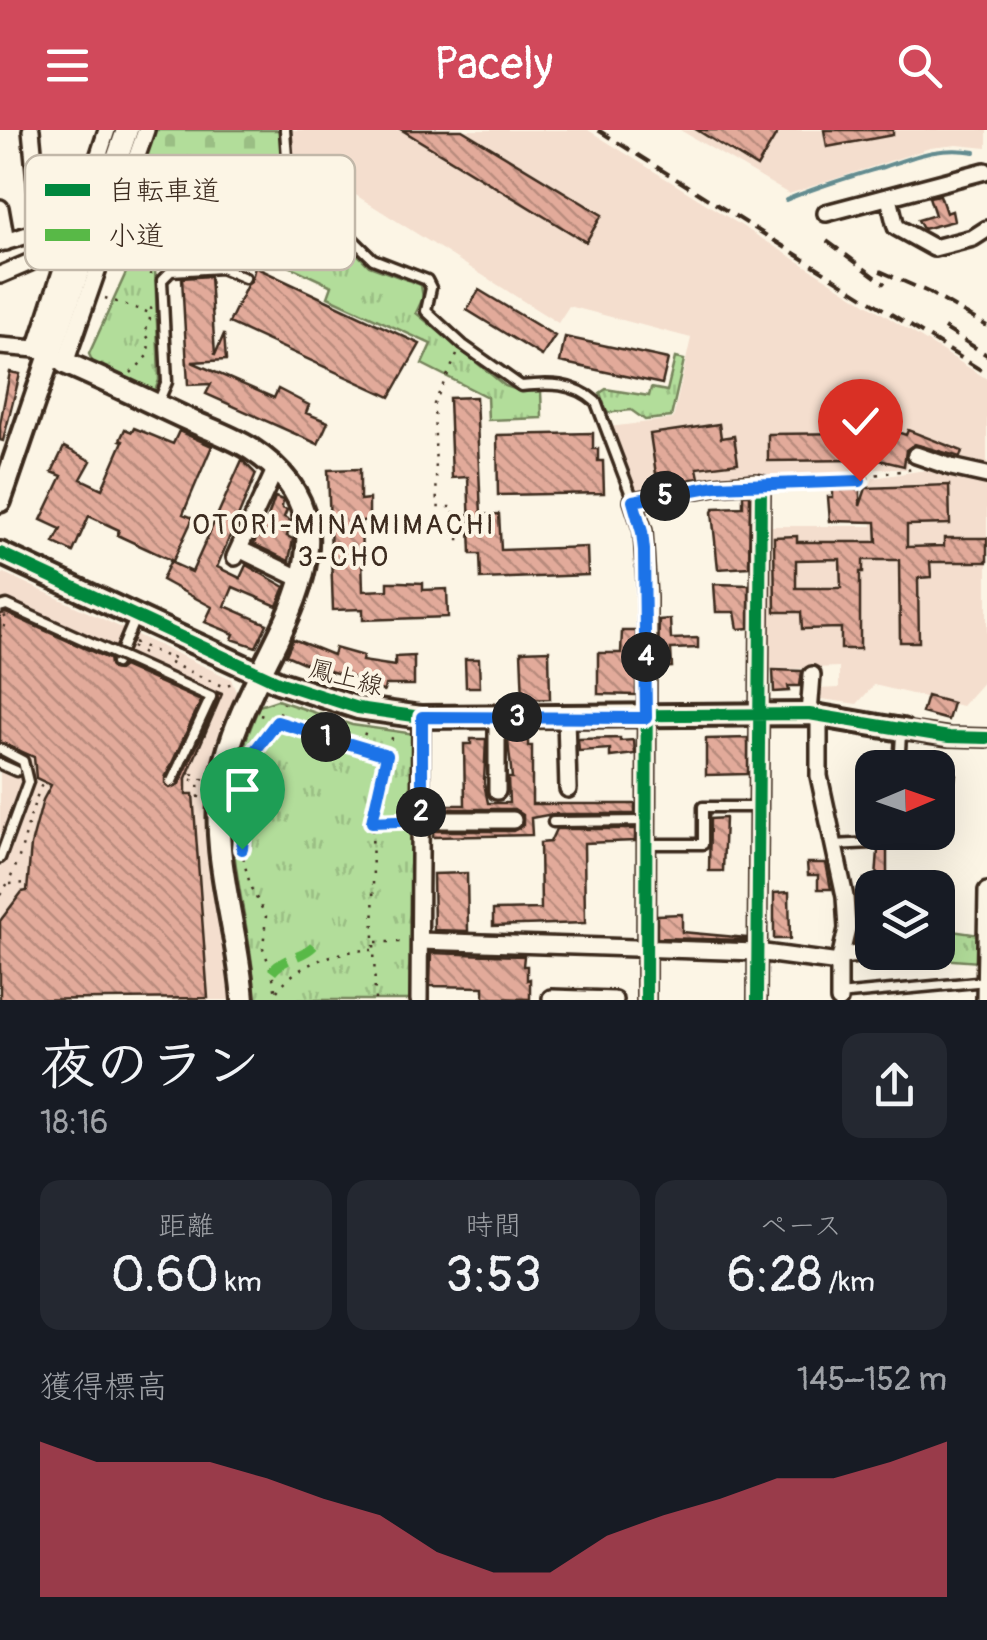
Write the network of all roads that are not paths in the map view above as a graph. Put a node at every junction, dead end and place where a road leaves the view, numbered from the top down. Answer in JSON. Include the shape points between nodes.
{"nodes":[{"id":1,"x":31,"y":130,"type":"edge"},
{"id":2,"x":107,"y":130,"type":"edge"},
{"id":3,"x":127,"y":130,"type":"edge"},
{"id":4,"x":146,"y":130,"type":"edge"},
{"id":5,"x":285,"y":130,"type":"edge"},
{"id":6,"x":36,"y":155,"type":"edge"},
{"id":7,"x":95,"y":155,"type":"edge"},
{"id":8,"x":119,"y":155,"type":"edge"},
{"id":9,"x":138,"y":155,"type":"edge"},
{"id":10,"x":287,"y":155,"type":"edge"},
{"id":11,"x":986,"y":169,"type":"edge"},
{"id":12,"x":889,"y":198,"type":"junction"},
{"id":13,"x":0,"y":208,"type":"edge"},
{"id":14,"x":826,"y":214,"type":"dead end"},
{"id":15,"x":987,"y":229,"type":"edge"},
{"id":16,"x":3,"y":243,"type":"edge"},
{"id":17,"x":355,"y":243,"type":"edge"},
{"id":18,"x":25,"y":264,"type":"edge"},
{"id":19,"x":53,"y":270,"type":"edge"},
{"id":20,"x":81,"y":270,"type":"edge"},
{"id":21,"x":91,"y":270,"type":"edge"},
{"id":22,"x":171,"y":270,"type":"edge"},
{"id":23,"x":226,"y":270,"type":"edge"},
{"id":24,"x":0,"y":275,"type":"edge"},
{"id":25,"x":245,"y":278,"type":"dead end"},
{"id":26,"x":0,"y":346,"type":"edge"},
{"id":27,"x":51,"y":356,"type":"junction"},
{"id":28,"x":158,"y":405,"type":"junction"},
{"id":29,"x":916,"y":454,"type":"dead end"},
{"id":30,"x":276,"y":468,"type":"junction"},
{"id":31,"x":987,"y":475,"type":"edge"},
{"id":32,"x":0,"y":501,"type":"edge"},
{"id":33,"x":633,"y":501,"type":"junction"},
{"id":34,"x":0,"y":553,"type":"edge"},
{"id":35,"x":304,"y":580,"type":"junction"},
{"id":36,"x":0,"y":605,"type":"edge"},
{"id":37,"x":136,"y":616,"type":"junction"},
{"id":38,"x":116,"y":663,"type":"dead end"},
{"id":39,"x":262,"y":674,"type":"junction"},
{"id":40,"x":812,"y":675,"type":"dead end"},
{"id":41,"x":758,"y":712,"type":"junction"},
{"id":42,"x":814,"y":715,"type":"junction"},
{"id":43,"x":422,"y":717,"type":"junction"},
{"id":44,"x":497,"y":717,"type":"junction"},
{"id":45,"x":566,"y":717,"type":"junction"},
{"id":46,"x":646,"y":718,"type":"junction"},
{"id":47,"x":902,"y":730,"type":"junction"},
{"id":48,"x":987,"y":739,"type":"edge"},
{"id":49,"x":0,"y":749,"type":"edge"},
{"id":50,"x":900,"y":750,"type":"edge"},
{"id":51,"x":0,"y":764,"type":"edge"},
{"id":52,"x":16,"y":771,"type":"dead end"},
{"id":53,"x":172,"y":781,"type":"dead end"},
{"id":54,"x":568,"y":789,"type":"dead end"},
{"id":55,"x":498,"y":791,"type":"dead end"},
{"id":56,"x":759,"y":807,"type":"junction"},
{"id":57,"x":0,"y":819,"type":"edge"},
{"id":58,"x":422,"y":820,"type":"junction"},
{"id":59,"x":513,"y":820,"type":"dead end"},
{"id":60,"x":553,"y":822,"type":"dead end"},
{"id":61,"x":646,"y":822,"type":"junction"},
{"id":62,"x":13,"y":825,"type":"junction"},
{"id":63,"x":646,"y":844,"type":"junction"},
{"id":64,"x":855,"y":844,"type":"edge"},
{"id":65,"x":833,"y":845,"type":"junction"},
{"id":66,"x":0,"y":858,"type":"edge"},
{"id":67,"x":987,"y":891,"type":"edge"},
{"id":68,"x":420,"y":941,"type":"junction"},
{"id":69,"x":646,"y":946,"type":"junction"},
{"id":70,"x":758,"y":952,"type":"junction"},
{"id":71,"x":855,"y":957,"type":"edge"},
{"id":72,"x":840,"y":960,"type":"junction"},
{"id":73,"x":986,"y":981,"type":"edge"},
{"id":74,"x":551,"y":998,"type":"edge"},
{"id":75,"x":839,"y":998,"type":"edge"},
{"id":76,"x":243,"y":1000,"type":"edge"},
{"id":77,"x":419,"y":1000,"type":"edge"},
{"id":78,"x":614,"y":1000,"type":"edge"},
{"id":79,"x":646,"y":1000,"type":"edge"},
{"id":80,"x":758,"y":1000,"type":"edge"},
{"id":81,"x":985,"y":1000,"type":"edge"}],
"edges":[{"from":1,"to":6,"type":"street"},
{"from":2,"to":7,"type":"street"},
{"from":3,"to":8,"type":"street"},
{"from":4,"to":9,"type":"street"},
{"from":5,"to":10,"type":"lane"},
{"from":11,"to":12,"type":"street"},
{"from":12,"to":14,"type":"street"},
{"from":12,"to":15,"type":"street","via":[[896,227],[934,248]]},
{"from":13,"to":16,"type":"street"},
{"from":17,"to":33,"type":"lane","via":[[373,259],[427,280],[426,311],[521,386],[551,383],[584,391],[596,402]]},
{"from":18,"to":24,"type":"street"},
{"from":19,"to":27,"type":"street"},
{"from":20,"to":27,"type":"street"},
{"from":21,"to":27,"type":"street"},
{"from":22,"to":28,"type":"lane","via":[[162,280],[167,382]]},
{"from":23,"to":25,"type":"lane"},
{"from":26,"to":27,"type":"street"},
{"from":27,"to":28,"type":"street"},
{"from":27,"to":32,"type":"street"},
{"from":28,"to":30,"type":"street","via":[[249,447]]},
{"from":29,"to":31,"type":"street"},
{"from":30,"to":35,"type":"street","via":[[305,520]]},
{"from":30,"to":35,"type":"street","via":[[237,553]]},
{"from":33,"to":41,"type":"street","via":[[761,484]]},
{"from":33,"to":46,"type":"street","via":[[644,550]]},
{"from":34,"to":37,"type":"street","name":"鳳上線"},
{"from":35,"to":39,"type":"street"},
{"from":36,"to":53,"type":"lane","bridge":true,"via":[[211,698]]},
{"from":37,"to":38,"type":"lane"},
{"from":37,"to":39,"type":"street","name":"鳳上線"},
{"from":39,"to":43,"type":"street","name":"鳳上線","via":[[326,700]]},
{"from":39,"to":76,"type":"street","via":[[232,737],[218,817]]},
{"from":40,"to":42,"type":"street"},
{"from":41,"to":42,"type":"street","name":"鳳上線"},
{"from":41,"to":46,"type":"street","name":"鳳上線"},
{"from":41,"to":56,"type":"street"},
{"from":42,"to":47,"type":"street","name":"鳳上線"},
{"from":42,"to":65,"type":"street"},
{"from":43,"to":44,"type":"street","name":"鳳上線"},
{"from":43,"to":58,"type":"street"},
{"from":44,"to":45,"type":"street","name":"鳳上線"},
{"from":44,"to":55,"type":"street"},
{"from":45,"to":46,"type":"street","name":"鳳上線"},
{"from":45,"to":54,"type":"street"},
{"from":46,"to":61,"type":"street"},
{"from":47,"to":48,"type":"street"},
{"from":47,"to":50,"type":"lane"},
{"from":49,"to":62,"type":"lane","via":[[23,761],[28,782]]},
{"from":51,"to":52,"type":"lane"},
{"from":56,"to":63,"type":"lane","via":[[703,808],[703,844]]},
{"from":56,"to":70,"type":"street"},
{"from":57,"to":62,"type":"lane"},
{"from":58,"to":59,"type":"street"},
{"from":58,"to":68,"type":"street"},
{"from":60,"to":61,"type":"lane"},
{"from":61,"to":63,"type":"street"},
{"from":62,"to":66,"type":"lane"},
{"from":63,"to":69,"type":"street"},
{"from":64,"to":65,"type":"lane"},
{"from":65,"to":72,"type":"street","via":[[847,929]]},
{"from":67,"to":73,"type":"street"},
{"from":68,"to":69,"type":"street"},
{"from":68,"to":77,"type":"street"},
{"from":69,"to":70,"type":"street"},
{"from":69,"to":79,"type":"street"},
{"from":70,"to":72,"type":"street"},
{"from":70,"to":80,"type":"street"},
{"from":71,"to":72,"type":"street"},
{"from":72,"to":75,"type":"street"},
{"from":73,"to":75,"type":"lane"},
{"from":73,"to":81,"type":"street"},
{"from":74,"to":78,"type":"street"}]}
